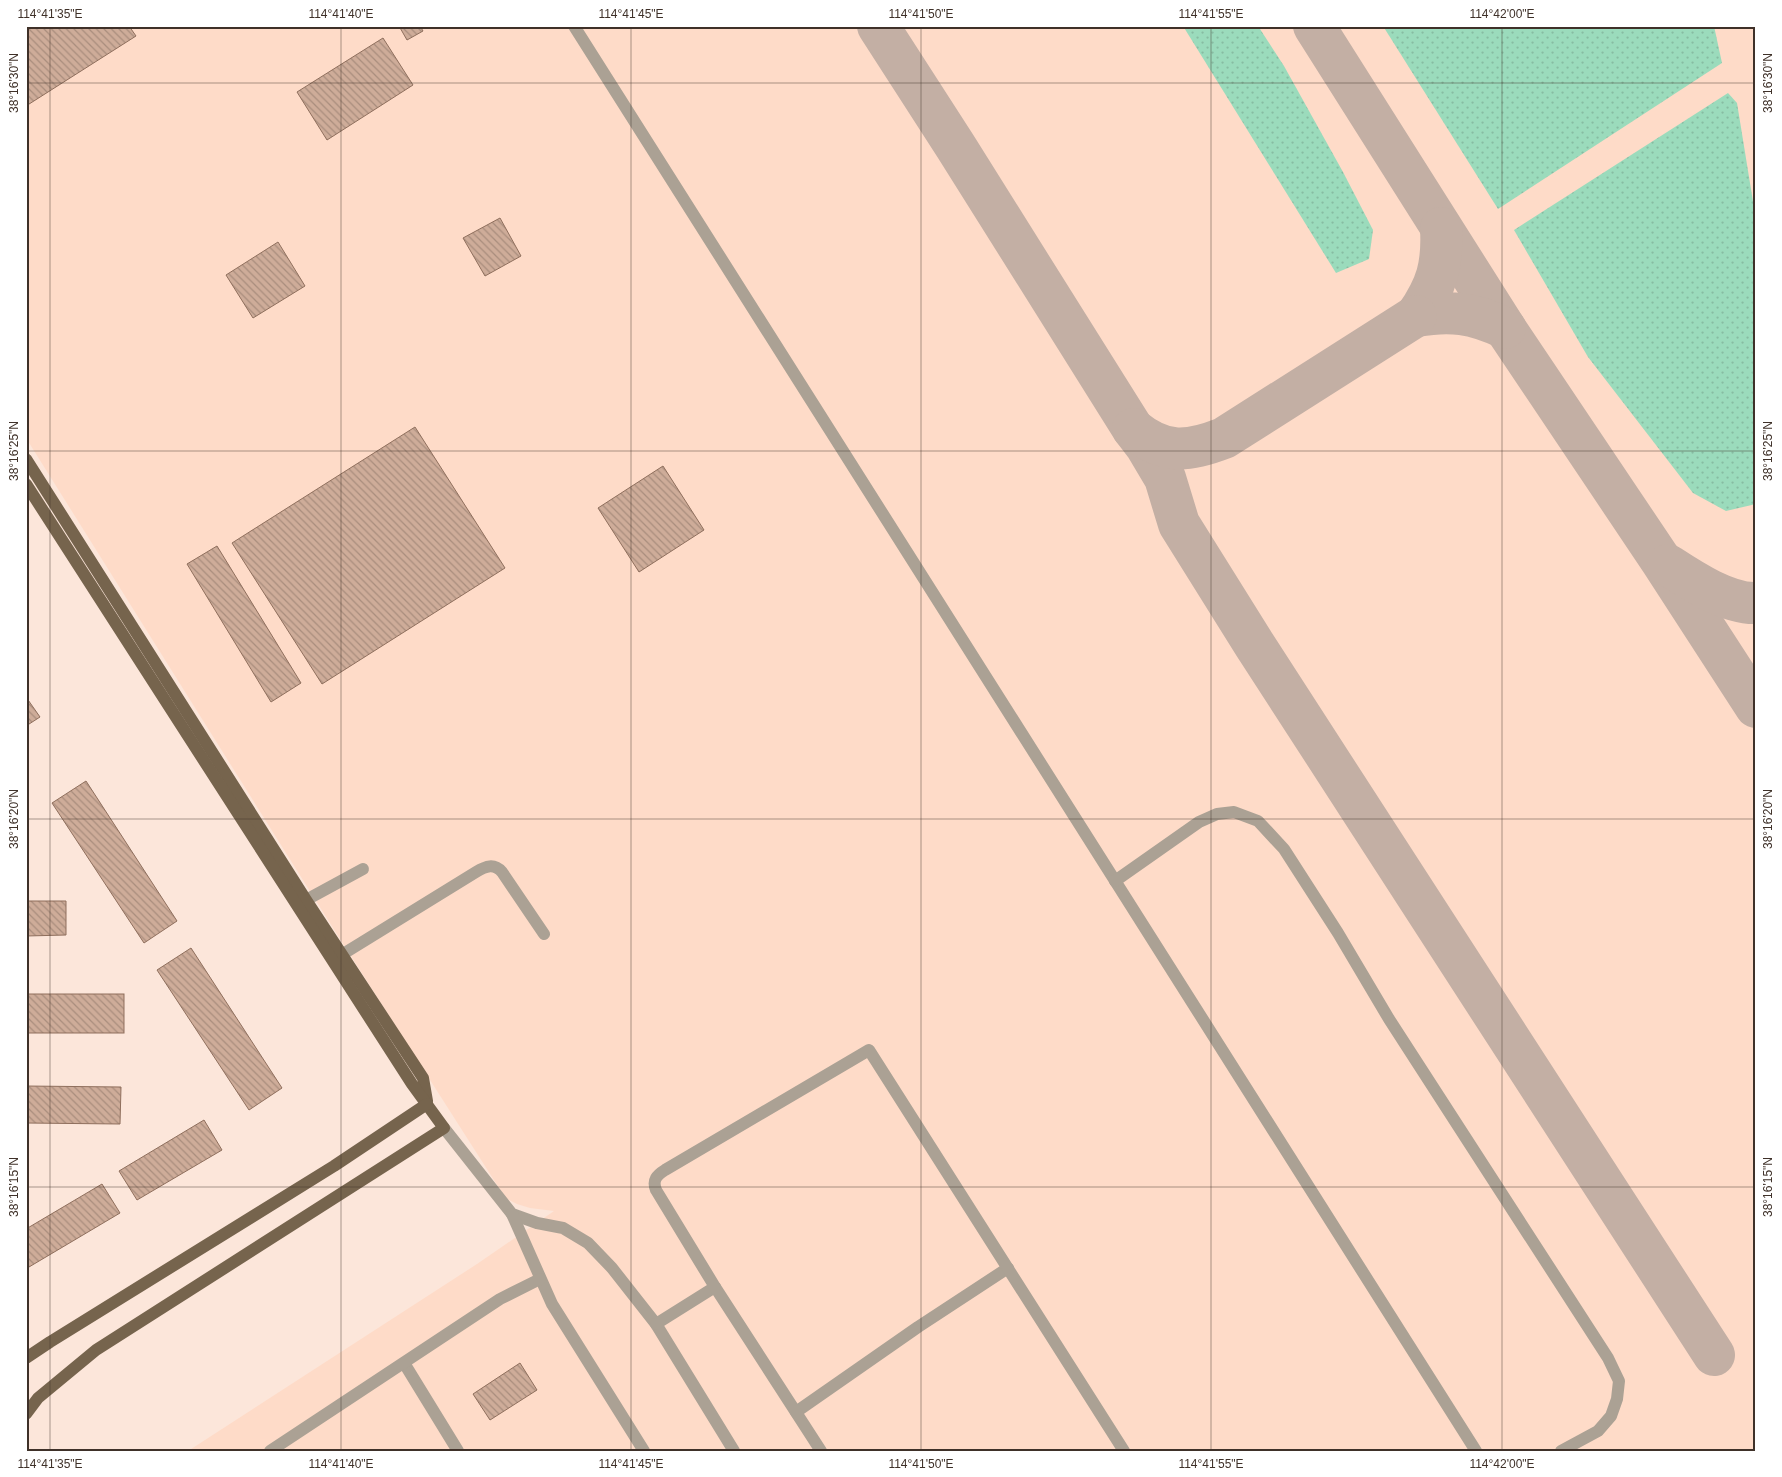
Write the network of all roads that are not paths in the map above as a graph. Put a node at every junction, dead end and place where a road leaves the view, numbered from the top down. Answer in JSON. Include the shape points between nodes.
{"nodes":[{"id":1,"x":574,"y":26,"type":"edge"},
{"id":2,"x":26,"y":458,"type":"edge"},
{"id":3,"x":26,"y":484,"type":"edge"},
{"id":4,"x":363,"y":869,"type":"dead end"},
{"id":5,"x":1115,"y":880,"type":"junction"},
{"id":6,"x":306,"y":900,"type":"junction"},
{"id":7,"x":544,"y":934,"type":"dead end"},
{"id":8,"x":343,"y":954,"type":"junction"},
{"id":9,"x":427,"y":1104,"type":"junction"},
{"id":10,"x":444,"y":1128,"type":"junction"},
{"id":11,"x":512,"y":1214,"type":"junction"},
{"id":12,"x":1008,"y":1268,"type":"junction"},
{"id":13,"x":540,"y":1279,"type":"junction"},
{"id":14,"x":715,"y":1287,"type":"junction"},
{"id":15,"x":656,"y":1324,"type":"junction"},
{"id":16,"x":26,"y":1358,"type":"edge"},
{"id":17,"x":404,"y":1363,"type":"junction"},
{"id":18,"x":796,"y":1412,"type":"junction"},
{"id":19,"x":26,"y":1414,"type":"edge"},
{"id":20,"x":270,"y":1451,"type":"edge"},
{"id":21,"x":458,"y":1451,"type":"edge"},
{"id":22,"x":644,"y":1451,"type":"edge"},
{"id":23,"x":734,"y":1451,"type":"edge"},
{"id":24,"x":821,"y":1451,"type":"edge"},
{"id":25,"x":1124,"y":1451,"type":"edge"},
{"id":26,"x":1476,"y":1451,"type":"edge"},
{"id":27,"x":1562,"y":1451,"type":"edge"}],
"edges":[{"from":1,"to":5,"type":"lane"},
{"from":2,"to":6,"type":"main road"},
{"from":3,"to":9,"type":"main road"},
{"from":4,"to":6,"type":"lane"},
{"from":5,"to":26,"type":"lane"},
{"from":5,"to":27,"type":"lane","via":[[1199,822],[1217,814],[1234,812],[1258,821],[1284,849],[1389,1020],[1608,1358],[1618,1381],[1617,1399],[1611,1416],[1598,1431]]},
{"from":6,"to":8,"type":"main road"},
{"from":7,"to":8,"type":"lane","via":[[499,869],[492,866],[476,872]]},
{"from":8,"to":9,"type":"main road","via":[[423,1078]]},
{"from":9,"to":10,"type":"main road"},
{"from":9,"to":16,"type":"main road","via":[[334,1166]]},
{"from":10,"to":11,"type":"lane"},
{"from":10,"to":19,"type":"main road","via":[[96,1350],[38,1398]]},
{"from":11,"to":13,"type":"lane"},
{"from":11,"to":15,"type":"lane","via":[[563,1228],[588,1243]]},
{"from":12,"to":14,"type":"lane","via":[[869,1050],[658,1175],[656,1190]]},
{"from":12,"to":18,"type":"lane"},
{"from":12,"to":25,"type":"lane"},
{"from":13,"to":17,"type":"lane","via":[[500,1299]]},
{"from":13,"to":22,"type":"lane","via":[[552,1304]]},
{"from":14,"to":15,"type":"lane"},
{"from":14,"to":18,"type":"lane"},
{"from":15,"to":23,"type":"lane"},
{"from":17,"to":20,"type":"lane"},
{"from":17,"to":21,"type":"lane"},
{"from":18,"to":24,"type":"lane"}]}
